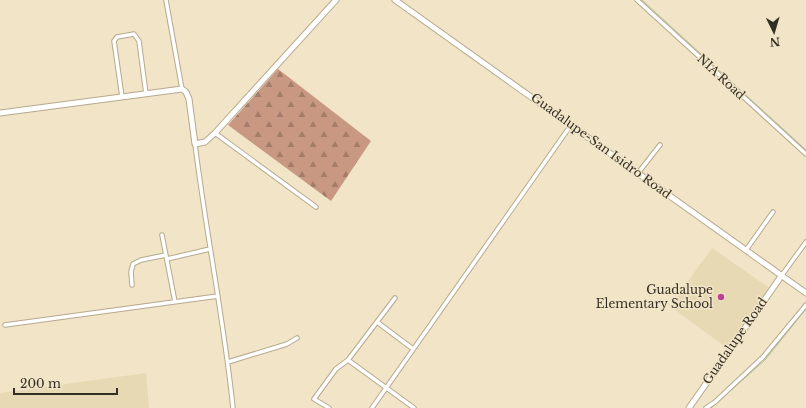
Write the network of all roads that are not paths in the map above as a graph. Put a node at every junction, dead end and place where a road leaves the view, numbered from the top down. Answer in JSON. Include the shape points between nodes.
{"nodes":[{"id":1,"x":166,"y":0,"type":"edge"},
{"id":2,"x":336,"y":0,"type":"edge"},
{"id":3,"x":395,"y":0,"type":"edge"},
{"id":4,"x":637,"y":0,"type":"edge"},
{"id":5,"x":182,"y":89,"type":"junction"},
{"id":6,"x":146,"y":94,"type":"junction"},
{"id":7,"x":122,"y":97,"type":"junction"},
{"id":8,"x":0,"y":113,"type":"edge"},
{"id":9,"x":571,"y":125,"type":"junction"},
{"id":10,"x":215,"y":133,"type":"junction"},
{"id":11,"x":195,"y":144,"type":"junction"},
{"id":12,"x":660,"y":145,"type":"dead end"},
{"id":13,"x":806,"y":154,"type":"edge"},
{"id":14,"x":638,"y":173,"type":"junction"},
{"id":15,"x":316,"y":207,"type":"dead end"},
{"id":16,"x":774,"y":212,"type":"dead end"},
{"id":17,"x":162,"y":235,"type":"dead end"},
{"id":18,"x":806,"y":242,"type":"edge"},
{"id":19,"x":210,"y":249,"type":"junction"},
{"id":20,"x":746,"y":250,"type":"junction"},
{"id":21,"x":166,"y":257,"type":"junction"},
{"id":22,"x":782,"y":275,"type":"junction"},
{"id":23,"x":132,"y":285,"type":"dead end"},
{"id":24,"x":806,"y":292,"type":"edge"},
{"id":25,"x":218,"y":296,"type":"junction"},
{"id":26,"x":395,"y":298,"type":"dead end"},
{"id":27,"x":175,"y":302,"type":"junction"},
{"id":28,"x":806,"y":305,"type":"edge"},
{"id":29,"x":377,"y":322,"type":"junction"},
{"id":30,"x":5,"y":325,"type":"dead end"},
{"id":31,"x":297,"y":338,"type":"dead end"},
{"id":32,"x":413,"y":350,"type":"junction"},
{"id":33,"x":348,"y":360,"type":"junction"},
{"id":34,"x":228,"y":362,"type":"junction"},
{"id":35,"x":386,"y":388,"type":"junction"},
{"id":36,"x":233,"y":408,"type":"edge"},
{"id":37,"x":329,"y":408,"type":"edge"},
{"id":38,"x":372,"y":408,"type":"edge"},
{"id":39,"x":413,"y":408,"type":"edge"},
{"id":40,"x":689,"y":408,"type":"edge"},
{"id":41,"x":706,"y":408,"type":"edge"}],
"edges":[{"from":1,"to":5,"type":"street"},
{"from":2,"to":10,"type":"street"},
{"from":3,"to":9,"type":"street","name":"Guadalupe-San Isidro Road"},
{"from":4,"to":13,"type":"street","name":"NIA Road"},
{"from":5,"to":6,"type":"street"},
{"from":5,"to":11,"type":"street","via":[[189,99]]},
{"from":6,"to":7,"type":"street"},
{"from":6,"to":7,"type":"street","via":[[139,41],[134,34],[117,37],[114,41]]},
{"from":7,"to":8,"type":"street"},
{"from":9,"to":14,"type":"street","name":"Guadalupe-San Isidro Road"},
{"from":9,"to":32,"type":"street"},
{"from":10,"to":11,"type":"street","via":[[205,142]]},
{"from":10,"to":15,"type":"street"},
{"from":11,"to":19,"type":"street"},
{"from":12,"to":14,"type":"street"},
{"from":14,"to":20,"type":"street","name":"Guadalupe-San Isidro Road"},
{"from":16,"to":20,"type":"street"},
{"from":17,"to":21,"type":"street"},
{"from":18,"to":22,"type":"street"},
{"from":19,"to":21,"type":"street"},
{"from":19,"to":25,"type":"street"},
{"from":20,"to":22,"type":"street","name":"Guadalupe-San Isidro Road"},
{"from":21,"to":23,"type":"street","via":[[141,260],[133,264]]},
{"from":21,"to":27,"type":"street"},
{"from":22,"to":24,"type":"street","name":"Guadalupe-San Isidro Road"},
{"from":22,"to":40,"type":"street","name":"Guadalupe Road"},
{"from":25,"to":27,"type":"street"},
{"from":25,"to":34,"type":"street"},
{"from":26,"to":29,"type":"street"},
{"from":27,"to":30,"type":"street"},
{"from":28,"to":41,"type":"street","via":[[763,357]]},
{"from":29,"to":32,"type":"street"},
{"from":29,"to":33,"type":"street"},
{"from":31,"to":34,"type":"street","via":[[287,344]]},
{"from":32,"to":35,"type":"street"},
{"from":33,"to":35,"type":"street"},
{"from":33,"to":37,"type":"street","via":[[336,369],[314,398]]},
{"from":34,"to":36,"type":"street"},
{"from":35,"to":38,"type":"street"},
{"from":35,"to":39,"type":"street"}]}
